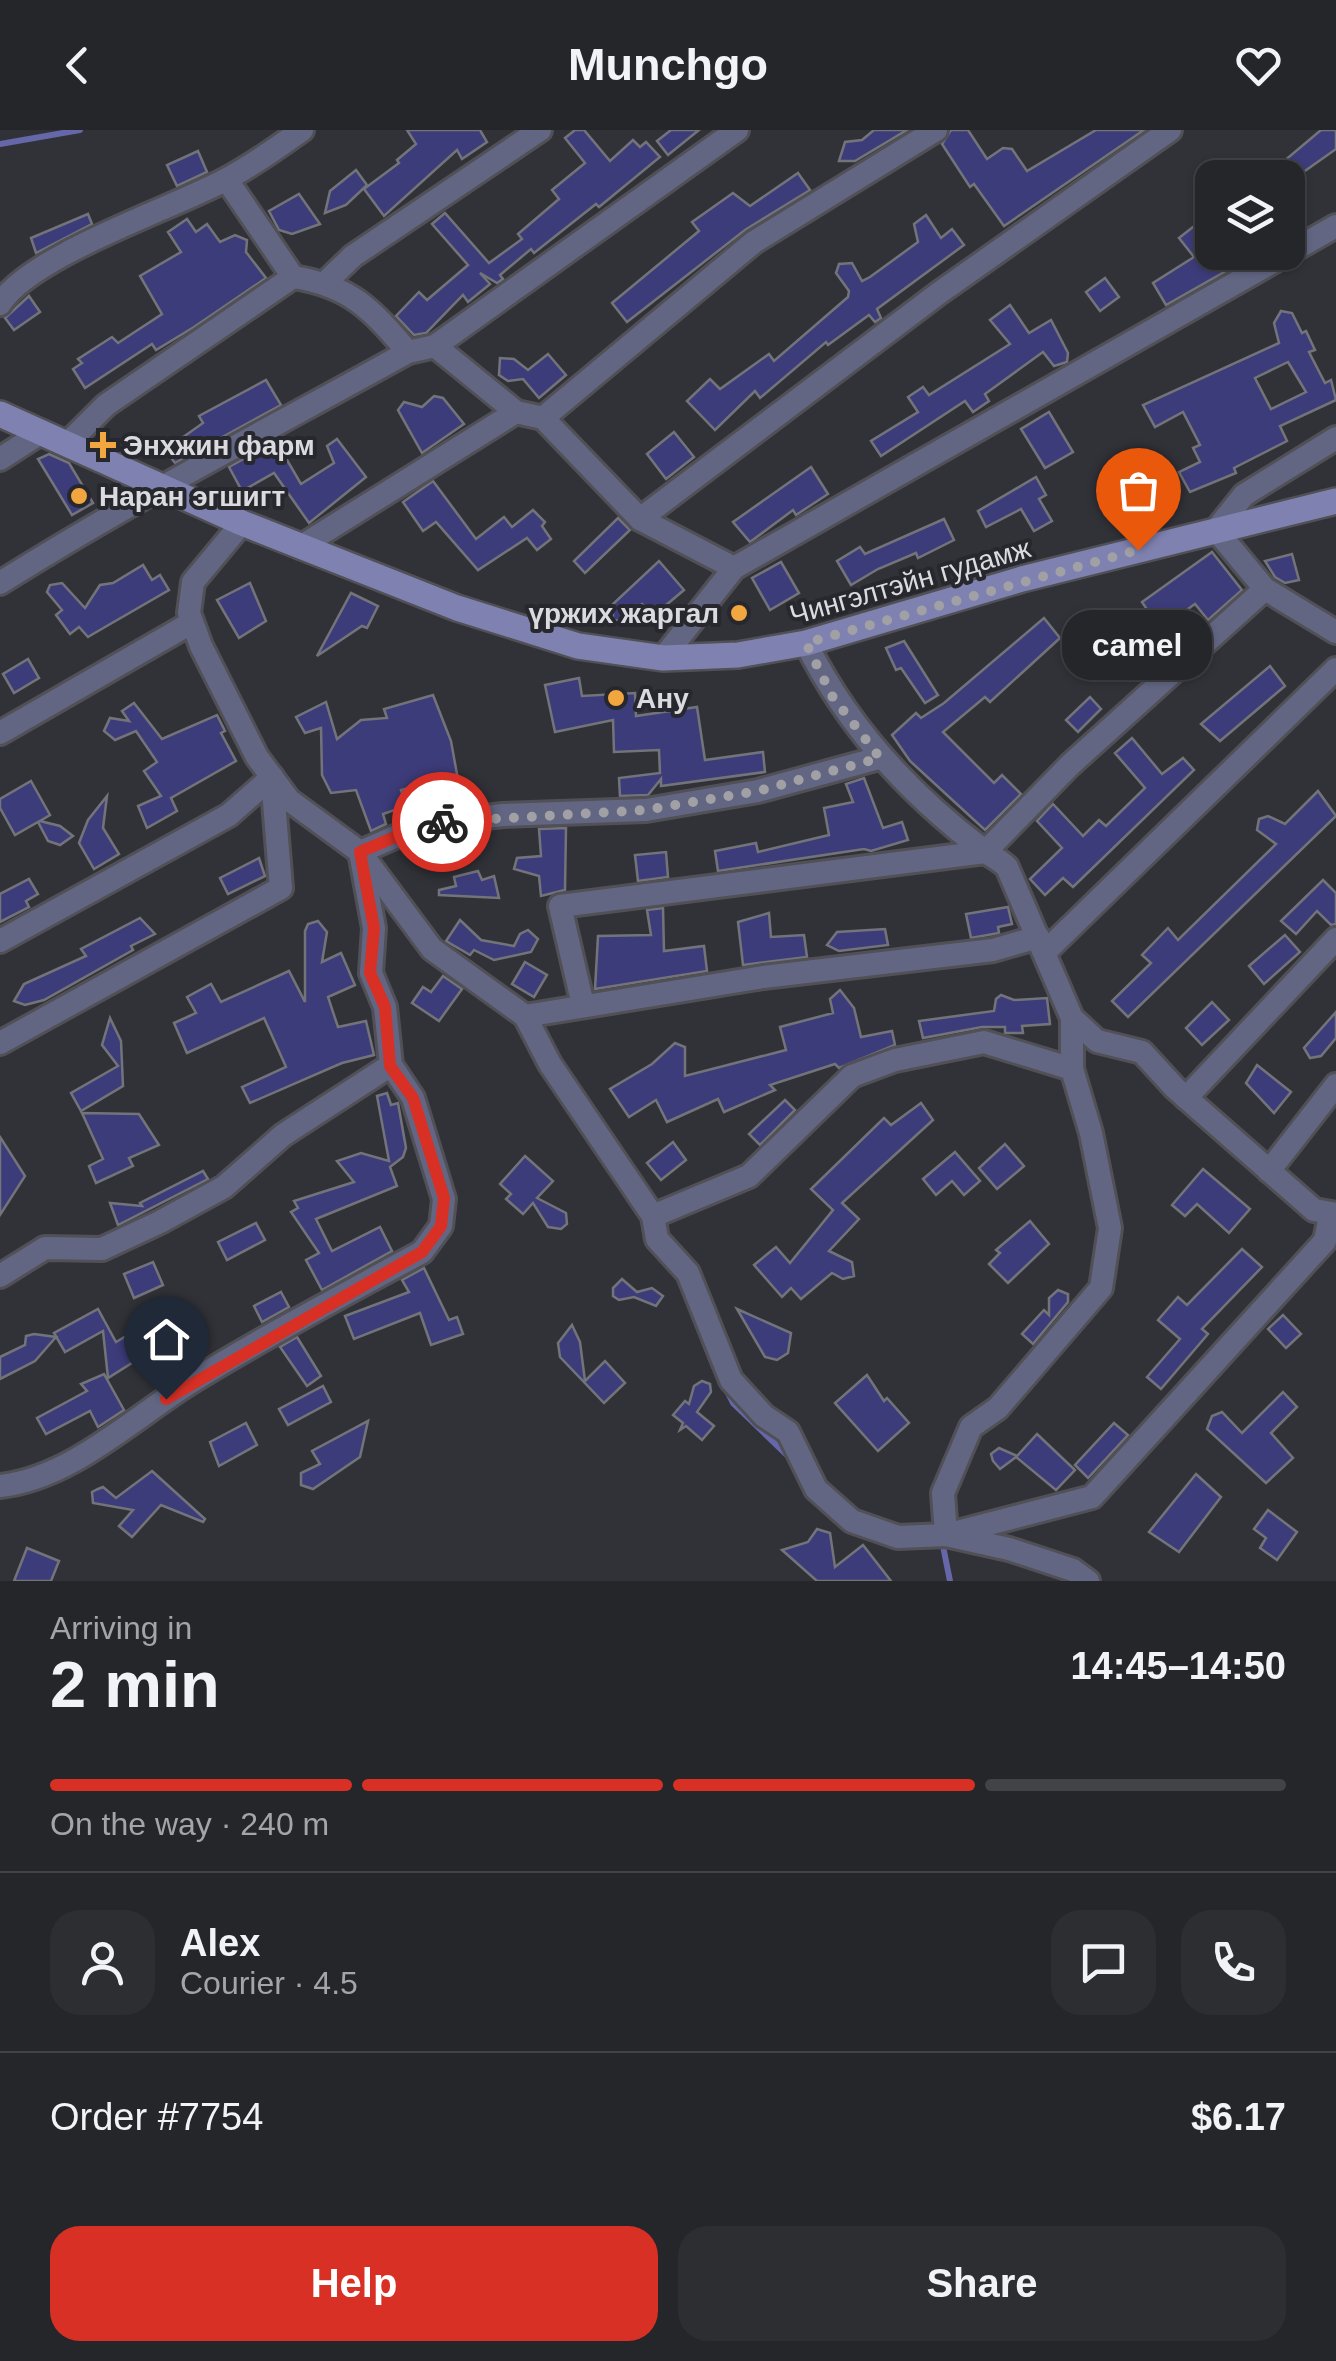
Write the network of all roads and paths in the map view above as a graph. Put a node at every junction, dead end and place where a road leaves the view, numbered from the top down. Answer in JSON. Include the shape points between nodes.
{"nodes":[{"id":1,"x":302,"y":130,"type":"edge"},
{"id":2,"x":540,"y":130,"type":"edge"},
{"id":3,"x":737,"y":130,"type":"edge"},
{"id":4,"x":936,"y":130,"type":"edge"},
{"id":5,"x":1170,"y":130,"type":"edge"},
{"id":6,"x":227,"y":180,"type":"junction"},
{"id":7,"x":1336,"y":226,"type":"edge"},
{"id":8,"x":293,"y":277,"type":"junction"},
{"id":9,"x":326,"y":282,"type":"junction"},
{"id":10,"x":0,"y":304,"type":"edge"},
{"id":11,"x":434,"y":346,"type":"junction"},
{"id":12,"x":408,"y":352,"type":"junction"},
{"id":13,"x":516,"y":412,"type":"junction"},
{"id":14,"x":0,"y":414,"type":"edge"},
{"id":15,"x":543,"y":418,"type":"junction"},
{"id":16,"x":42,"y":432,"type":"junction"},
{"id":17,"x":1336,"y":438,"type":"edge"},
{"id":18,"x":67,"y":444,"type":"junction"},
{"id":19,"x":0,"y":459,"type":"edge"},
{"id":20,"x":165,"y":489,"type":"junction"},
{"id":21,"x":1336,"y":501,"type":"edge"},
{"id":22,"x":640,"y":519,"type":"junction"},
{"id":23,"x":242,"y":523,"type":"junction"},
{"id":24,"x":1216,"y":530,"type":"junction"},
{"id":25,"x":300,"y":547,"type":"junction"},
{"id":26,"x":734,"y":568,"type":"junction"},
{"id":27,"x":0,"y":584,"type":"edge"},
{"id":28,"x":1265,"y":589,"type":"junction"},
{"id":29,"x":191,"y":623,"type":"junction"},
{"id":30,"x":1336,"y":632,"type":"edge"},
{"id":31,"x":806,"y":643,"type":"junction"},
{"id":32,"x":663,"y":658,"type":"junction"},
{"id":33,"x":1336,"y":669,"type":"edge"},
{"id":34,"x":0,"y":733,"type":"edge"},
{"id":35,"x":880,"y":758,"type":"junction"},
{"id":36,"x":272,"y":777,"type":"junction"},
{"id":37,"x":360,"y":852,"type":"junction"},
{"id":38,"x":984,"y":852,"type":"junction"},
{"id":39,"x":1336,"y":940,"type":"edge"},
{"id":40,"x":0,"y":941,"type":"edge"},
{"id":41,"x":1042,"y":945,"type":"junction"},
{"id":42,"x":583,"y":1005,"type":"junction"},
{"id":43,"x":525,"y":1016,"type":"junction"},
{"id":44,"x":1072,"y":1018,"type":"junction"},
{"id":45,"x":0,"y":1043,"type":"edge"},
{"id":46,"x":390,"y":1066,"type":"junction"},
{"id":47,"x":1072,"y":1069,"type":"junction"},
{"id":48,"x":1336,"y":1085,"type":"edge"},
{"id":49,"x":1186,"y":1098,"type":"junction"},
{"id":50,"x":1269,"y":1172,"type":"junction"},
{"id":51,"x":1333,"y":1215,"type":"edge"},
{"id":52,"x":653,"y":1216,"type":"junction"},
{"id":53,"x":0,"y":1276,"type":"edge"},
{"id":54,"x":0,"y":1486,"type":"edge"},
{"id":55,"x":946,"y":1535,"type":"junction"},
{"id":56,"x":1088,"y":1581,"type":"edge"}],
"edges":[{"from":1,"to":6,"type":"street"},
{"from":2,"to":9,"type":"street","via":[[353,256]]},
{"from":3,"to":11,"type":"street"},
{"from":4,"to":15,"type":"street","via":[[754,242]]},
{"from":5,"to":22,"type":"street","via":[[938,293]]},
{"from":6,"to":8,"type":"street"},
{"from":6,"to":10,"type":"street","via":[[40,268]]},
{"from":7,"to":26,"type":"street"},
{"from":8,"to":9,"type":"street"},
{"from":8,"to":18,"type":"street","via":[[106,405]]},
{"from":9,"to":12,"type":"street","via":[[368,305]]},
{"from":11,"to":12,"type":"street"},
{"from":11,"to":13,"type":"street"},
{"from":12,"to":20,"type":"street"},
{"from":13,"to":15,"type":"street"},
{"from":13,"to":25,"type":"street"},
{"from":14,"to":16,"type":"main road","name":"Чингэлтэйн гудамж"},
{"from":15,"to":22,"type":"street"},
{"from":16,"to":18,"type":"main road","name":"Чингэлтэйн гудамж"},
{"from":16,"to":19,"type":"street"},
{"from":17,"to":24,"type":"street","via":[[1244,494]]},
{"from":18,"to":20,"type":"main road","name":"Чингэлтэйн гудамж"},
{"from":20,"to":23,"type":"main road","name":"Чингэлтэйн гудамж"},
{"from":20,"to":27,"type":"street","via":[[120,508]]},
{"from":21,"to":24,"type":"main road","name":"Чингэлтэйн гудамж"},
{"from":22,"to":26,"type":"street"},
{"from":23,"to":25,"type":"main road","name":"Чингэлтэйн гудамж"},
{"from":23,"to":29,"type":"street","via":[[194,582]]},
{"from":24,"to":28,"type":"street"},
{"from":24,"to":31,"type":"main road","name":"Чингэлтэйн гудамж"},
{"from":25,"to":32,"type":"main road","name":"Чингэлтэйн гудамж","via":[[522,631]]},
{"from":26,"to":32,"type":"street"},
{"from":28,"to":30,"type":"street"},
{"from":28,"to":38,"type":"street"},
{"from":29,"to":34,"type":"street"},
{"from":29,"to":36,"type":"street"},
{"from":31,"to":32,"type":"main road","name":"Чингэлтэйн гудамж"},
{"from":31,"to":35,"type":"street","via":[[832,696]]},
{"from":33,"to":41,"type":"street"},
{"from":35,"to":37,"type":"street","via":[[758,791],[646,810],[425,824]]},
{"from":35,"to":38,"type":"street"},
{"from":36,"to":37,"type":"street","via":[[289,800]]},
{"from":36,"to":40,"type":"street","via":[[229,815]]},
{"from":36,"to":45,"type":"street","via":[[282,888]]},
{"from":37,"to":43,"type":"street","via":[[432,949]]},
{"from":37,"to":46,"type":"street","via":[[374,928],[370,973],[385,1007]]},
{"from":38,"to":41,"type":"street","via":[[1007,867]]},
{"from":38,"to":42,"type":"street","via":[[560,906]]},
{"from":39,"to":49,"type":"street"},
{"from":41,"to":42,"type":"street"},
{"from":41,"to":44,"type":"street"},
{"from":42,"to":43,"type":"street"},
{"from":43,"to":52,"type":"street"},
{"from":44,"to":47,"type":"street"},
{"from":44,"to":49,"type":"street","via":[[1096,1040],[1142,1052]]},
{"from":46,"to":53,"type":"street","via":[[283,1134],[224,1187],[160,1222],[102,1250],[45,1248]]},
{"from":46,"to":54,"type":"street","via":[[413,1098],[444,1198],[441,1226],[422,1252],[188,1384],[85,1453]]},
{"from":47,"to":52,"type":"street","via":[[984,1042],[895,1060],[852,1076],[748,1176]]},
{"from":47,"to":55,"type":"street","via":[[1110,1228],[1101,1288],[998,1408],[971,1427],[943,1492]]},
{"from":48,"to":50,"type":"street"},
{"from":49,"to":50,"type":"street"},
{"from":50,"to":51,"type":"street","via":[[1314,1210]]},
{"from":51,"to":55,"type":"street","via":[[1324,1242],[1092,1496]]},
{"from":52,"to":55,"type":"street","via":[[657,1239],[688,1274],[731,1380],[788,1432],[816,1489],[852,1521],[898,1536]]},
{"from":55,"to":56,"type":"street","via":[[1057,1564]]}]}
